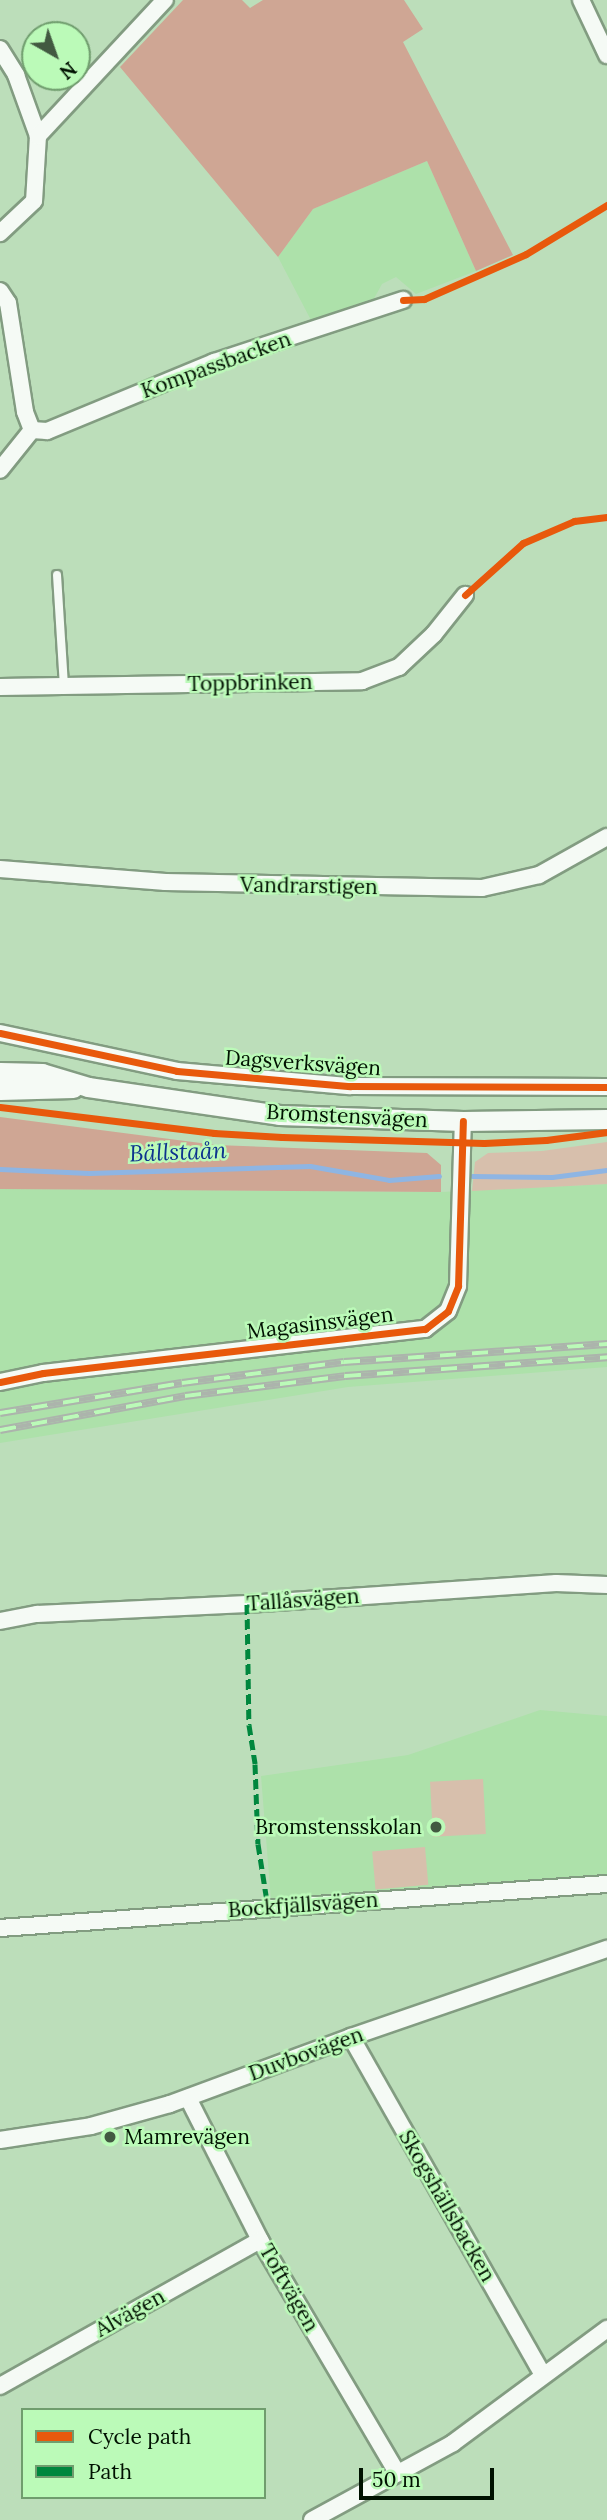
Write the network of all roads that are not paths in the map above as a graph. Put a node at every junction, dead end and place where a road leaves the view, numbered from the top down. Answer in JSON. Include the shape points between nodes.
{"nodes":[{"id":1,"x":165,"y":0,"type":"edge"},
{"id":2,"x":581,"y":0,"type":"edge"},
{"id":3,"x":0,"y":49,"type":"edge"},
{"id":4,"x":607,"y":55,"type":"edge"},
{"id":5,"x":38,"y":136,"type":"junction"},
{"id":6,"x":0,"y":233,"type":"edge"},
{"id":7,"x":0,"y":291,"type":"edge"},
{"id":8,"x":403,"y":300,"type":"dead end"},
{"id":9,"x":32,"y":430,"type":"junction"},
{"id":10,"x":0,"y":470,"type":"edge"},
{"id":11,"x":57,"y":575,"type":"dead end"},
{"id":12,"x":465,"y":595,"type":"dead end"},
{"id":13,"x":64,"y":686,"type":"junction"},
{"id":14,"x":0,"y":687,"type":"edge"},
{"id":15,"x":607,"y":837,"type":"edge"},
{"id":16,"x":0,"y":869,"type":"edge"},
{"id":17,"x":0,"y":1032,"type":"edge"},
{"id":18,"x":0,"y":1072,"type":"edge"},
{"id":19,"x":89,"y":1087,"type":"junction"},
{"id":20,"x":607,"y":1087,"type":"edge"},
{"id":21,"x":0,"y":1090,"type":"edge"},
{"id":22,"x":607,"y":1119,"type":"edge"},
{"id":23,"x":463,"y":1121,"type":"junction"},
{"id":24,"x":0,"y":1382,"type":"edge"},
{"id":25,"x":607,"y":1585,"type":"edge"},
{"id":26,"x":0,"y":1620,"type":"edge"},
{"id":27,"x":607,"y":1884,"type":"edge"},
{"id":28,"x":0,"y":1928,"type":"edge"},
{"id":29,"x":607,"y":1949,"type":"edge"},
{"id":30,"x":351,"y":2037,"type":"junction"},
{"id":31,"x":188,"y":2098,"type":"junction"},
{"id":32,"x":0,"y":2140,"type":"edge"},
{"id":33,"x":260,"y":2240,"type":"junction"},
{"id":34,"x":607,"y":2329,"type":"edge"},
{"id":35,"x":543,"y":2375,"type":"junction"},
{"id":36,"x":0,"y":2386,"type":"edge"},
{"id":37,"x":397,"y":2473,"type":"junction"},
{"id":38,"x":312,"y":2520,"type":"edge"}],
"edges":[{"from":1,"to":5,"type":"street"},
{"from":2,"to":4,"type":"street"},
{"from":3,"to":5,"type":"street","via":[[16,75]]},
{"from":5,"to":6,"type":"street","via":[[34,201]]},
{"from":7,"to":9,"type":"street","via":[[8,303],[25,412]]},
{"from":8,"to":9,"type":"street","name":"Kompassbacken","via":[[215,362],[47,430]]},
{"from":9,"to":10,"type":"street"},
{"from":11,"to":13,"type":"lane"},
{"from":12,"to":13,"type":"street","name":"Toppbrinken","via":[[434,634],[399,667],[362,681]]},
{"from":13,"to":14,"type":"street","name":"Toppbrinken"},
{"from":15,"to":16,"type":"street","name":"Vandrarstigen","via":[[539,875],[482,888],[165,883]]},
{"from":17,"to":20,"type":"street","name":"Dagsverksvägen","via":[[177,1070],[336,1085]]},
{"from":18,"to":19,"type":"street","name":"Bromstensvägen","via":[[42,1073]]},
{"from":19,"to":21,"type":"street","name":"Bromstensvägen"},
{"from":19,"to":23,"type":"street","name":"Bromstensvägen","via":[[279,1115]]},
{"from":22,"to":23,"type":"street","name":"Bromstensvägen"},
{"from":23,"to":24,"type":"street","name":"Magasinsvägen","via":[[458,1286],[448,1311],[425,1329],[43,1373]]},
{"from":25,"to":26,"type":"street","name":"Tallåsvägen","via":[[556,1583],[37,1614]]},
{"from":27,"to":28,"type":"street","name":"Bockfjällsvägen"},
{"from":29,"to":30,"type":"street","name":"Duvbovägen"},
{"from":30,"to":31,"type":"street","name":"Duvbovägen"},
{"from":30,"to":35,"type":"street","name":"Skogshällsbacken"},
{"from":31,"to":32,"type":"street","name":"Duvbovägen","via":[[91,2126]]},
{"from":31,"to":33,"type":"street","name":"Toftvägen"},
{"from":33,"to":36,"type":"street","name":"Alvägen"},
{"from":33,"to":37,"type":"street","name":"Toftvägen"},
{"from":34,"to":35,"type":"street"},
{"from":35,"to":37,"type":"street","via":[[453,2443]]},
{"from":37,"to":38,"type":"street"}]}
